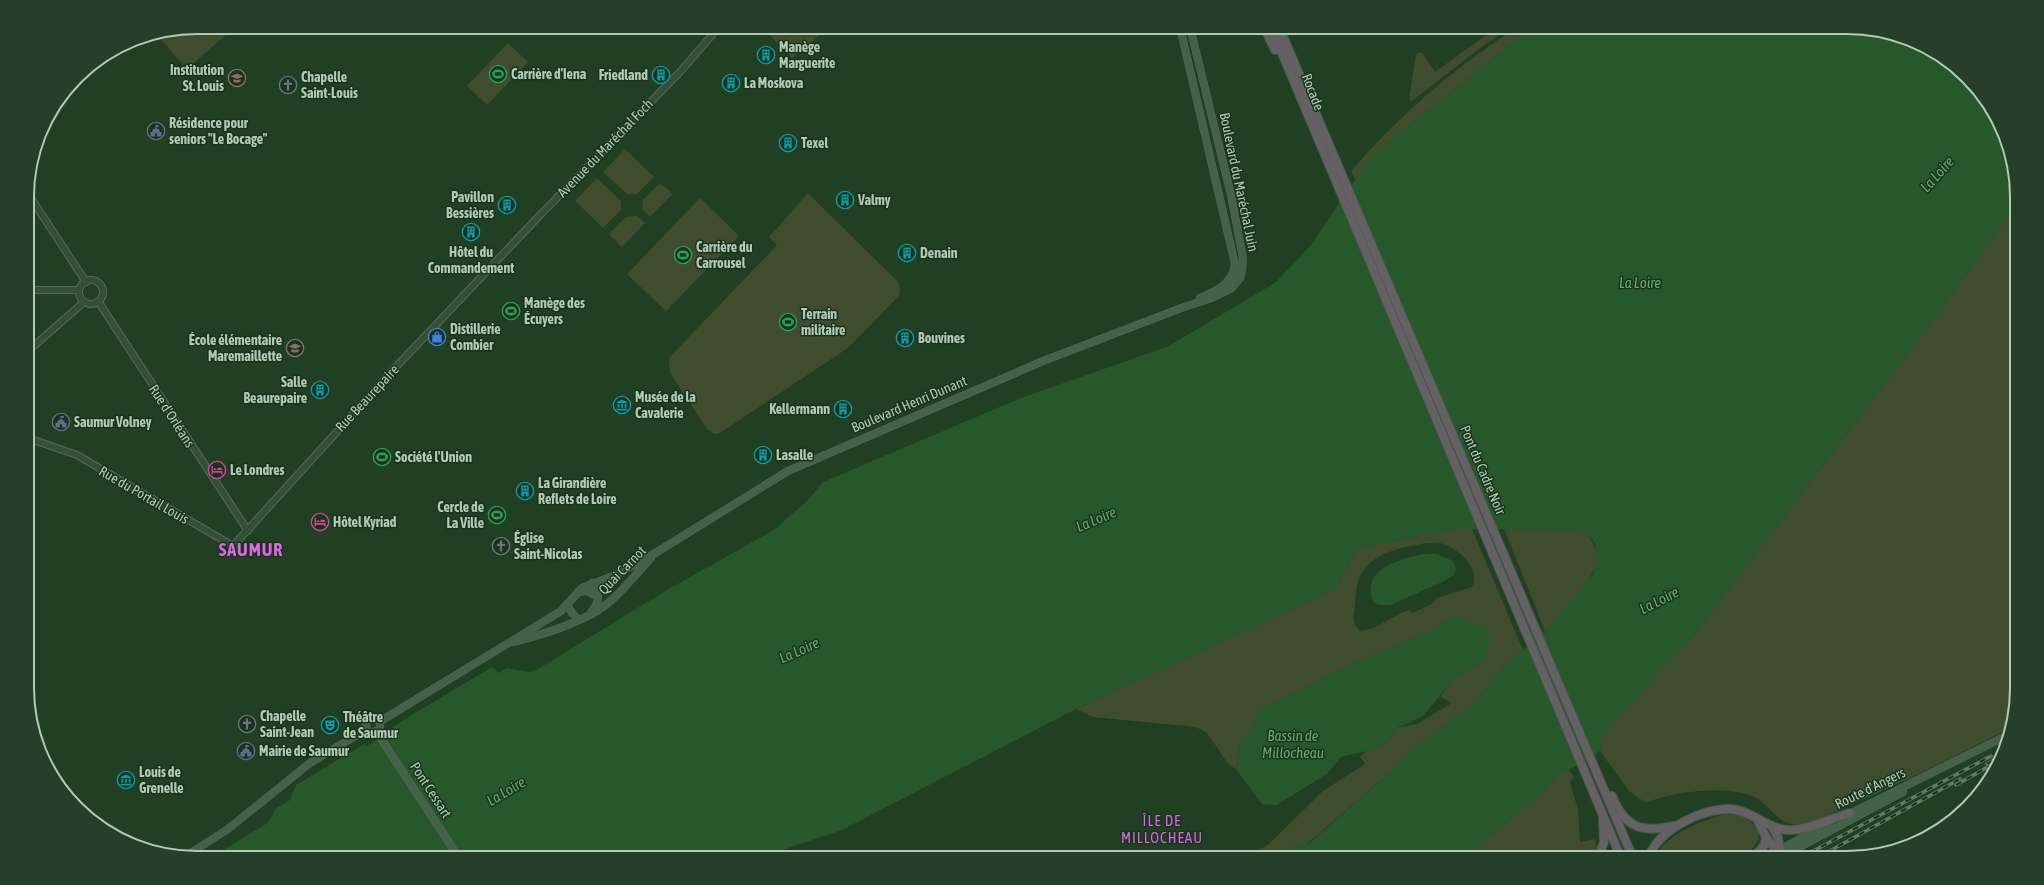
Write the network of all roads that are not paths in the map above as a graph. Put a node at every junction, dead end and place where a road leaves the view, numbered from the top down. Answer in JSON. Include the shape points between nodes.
{"nodes":[{"id":1,"x":713,"y":34,"type":"edge"},
{"id":2,"x":1182,"y":34,"type":"edge"},
{"id":3,"x":1192,"y":34,"type":"edge"},
{"id":4,"x":1267,"y":34,"type":"edge"},
{"id":5,"x":1274,"y":34,"type":"edge"},
{"id":6,"x":1282,"y":34,"type":"edge"},
{"id":7,"x":1316,"y":137,"type":"junction"},
{"id":8,"x":1329,"y":167,"type":"joint"},
{"id":9,"x":34,"y":203,"type":"edge"},
{"id":10,"x":490,"y":269,"type":"joint"},
{"id":11,"x":86,"y":282,"type":"junction"},
{"id":12,"x":34,"y":290,"type":"edge"},
{"id":13,"x":79,"y":290,"type":"junction"},
{"id":14,"x":98,"y":301,"type":"junction"},
{"id":15,"x":84,"y":302,"type":"junction"},
{"id":16,"x":1184,"y":307,"type":"junction"},
{"id":17,"x":34,"y":346,"type":"edge"},
{"id":18,"x":34,"y":440,"type":"edge"},
{"id":19,"x":248,"y":531,"type":"junction"},
{"id":20,"x":233,"y":546,"type":"joint"},
{"id":21,"x":657,"y":552,"type":"junction"},
{"id":22,"x":592,"y":583,"type":"junction"},
{"id":23,"x":575,"y":593,"type":"junction"},
{"id":24,"x":598,"y":598,"type":"junction"},
{"id":25,"x":567,"y":604,"type":"junction"},
{"id":26,"x":588,"y":615,"type":"junction"},
{"id":27,"x":578,"y":619,"type":"junction"},
{"id":28,"x":509,"y":643,"type":"junction"},
{"id":29,"x":380,"y":722,"type":"junction"},
{"id":30,"x":367,"y":729,"type":"junction"},
{"id":31,"x":378,"y":734,"type":"junction"},
{"id":32,"x":2001,"y":738,"type":"edge"},
{"id":33,"x":1989,"y":745,"type":"junction"},
{"id":34,"x":1606,"y":787,"type":"junction"},
{"id":35,"x":1602,"y":813,"type":"junction"},
{"id":36,"x":1850,"y":813,"type":"junction"},
{"id":37,"x":1757,"y":819,"type":"junction"},
{"id":38,"x":1679,"y":825,"type":"junction"},
{"id":39,"x":1772,"y":826,"type":"junction"},
{"id":40,"x":1766,"y":837,"type":"junction"},
{"id":41,"x":194,"y":851,"type":"edge"},
{"id":42,"x":454,"y":851,"type":"edge"},
{"id":43,"x":1601,"y":851,"type":"edge"},
{"id":44,"x":1618,"y":851,"type":"edge"},
{"id":45,"x":1629,"y":851,"type":"edge"},
{"id":46,"x":1652,"y":851,"type":"edge"},
{"id":47,"x":1760,"y":851,"type":"edge"},
{"id":48,"x":1778,"y":851,"type":"edge"},
{"id":49,"x":1779,"y":851,"type":"edge"},
{"id":50,"x":1781,"y":851,"type":"edge"},
{"id":51,"x":1781,"y":851,"type":"edge"}],
"edges":[{"from":1,"to":10,"type":"street","name":"Avenue du Maréchal Foch","via":[[680,72]]},
{"from":2,"to":16,"type":"main road","name":"Boulevard du Maréchal Juin","via":[[1235,264],[1233,274],[1226,284]]},
{"from":3,"to":16,"type":"main road","name":"Boulevard du Maréchal Juin","via":[[1231,195],[1243,265],[1240,278],[1231,289]]},
{"from":4,"to":7,"type":"highway"},
{"from":5,"to":7,"type":"highway","name":"Rocade"},
{"from":6,"to":34,"type":"highway","name":"Pont du Cadre Noir","via":[[1599,776]]},
{"from":7,"to":8,"type":"highway","name":"Rocade"},
{"from":8,"to":35,"type":"highway","name":"Pont du Cadre Noir"},
{"from":9,"to":11,"type":"street"},
{"from":10,"to":19,"type":"street","name":"Rue Beaurepaire","via":[[368,397]]},
{"from":11,"to":13,"type":"street"},
{"from":11,"to":14,"type":"street","via":[[94,281],[100,286],[102,292]]},
{"from":12,"to":13,"type":"street"},
{"from":13,"to":15,"type":"street"},
{"from":14,"to":15,"type":"street","via":[[91,304]]},
{"from":14,"to":19,"type":"street","name":"Rue d'Orléans"},
{"from":15,"to":17,"type":"street"},
{"from":16,"to":21,"type":"main road","name":"Boulevard Henri Dunant","via":[[1043,361],[788,471]]},
{"from":18,"to":20,"type":"street","name":"Rue du Portail Louis","via":[[77,455]]},
{"from":19,"to":20,"type":"street","name":"Rue Beaurepaire"},
{"from":21,"to":22,"type":"main road","name":"Quai Carnot","via":[[618,574]]},
{"from":21,"to":26,"type":"main road","name":"Quai Carnot","via":[[608,604]]},
{"from":22,"to":23,"type":"main road","name":"Quai Carnot"},
{"from":22,"to":24,"type":"main road","via":[[598,591]]},
{"from":23,"to":24,"type":"main road","via":[[586,590]]},
{"from":23,"to":25,"type":"main road","name":"Quai Carnot"},
{"from":24,"to":26,"type":"main road","via":[[596,607]]},
{"from":25,"to":27,"type":"main road"},
{"from":25,"to":28,"type":"main road","name":"Quai Carnot","via":[[561,611]]},
{"from":26,"to":27,"type":"main road","name":"Quai Carnot"},
{"from":27,"to":28,"type":"main road","name":"Quai Carnot"},
{"from":28,"to":29,"type":"main road","name":"Quai Carnot"},
{"from":29,"to":30,"type":"main road","via":[[374,718],[370,719],[366,723]]},
{"from":29,"to":31,"type":"main road"},
{"from":30,"to":31,"type":"main road"},
{"from":30,"to":41,"type":"main road","via":[[310,763],[228,829]]},
{"from":31,"to":42,"type":"main road","name":"Pont Cessart"},
{"from":32,"to":33,"type":"main road","name":"Route d'Angers"},
{"from":33,"to":36,"type":"main road","name":"Route d'Angers"},
{"from":33,"to":50,"type":"main road","name":"Route d'Angers"},
{"from":34,"to":38,"type":"highway","via":[[1620,812],[1635,826],[1650,830]]},
{"from":34,"to":45,"type":"highway"},
{"from":35,"to":43,"type":"highway","via":[[1604,842]]},
{"from":35,"to":44,"type":"highway"},
{"from":36,"to":39,"type":"highway","via":[[1795,830]]},
{"from":36,"to":51,"type":"main road","name":"Route d'Angers"},
{"from":37,"to":38,"type":"highway","via":[[1738,811],[1720,809]]},
{"from":37,"to":39,"type":"highway"},
{"from":37,"to":40,"type":"highway"},
{"from":38,"to":46,"type":"highway","via":[[1658,840]]},
{"from":39,"to":49,"type":"highway","via":[[1778,837]]},
{"from":40,"to":47,"type":"highway"},
{"from":40,"to":48,"type":"highway"}]}
